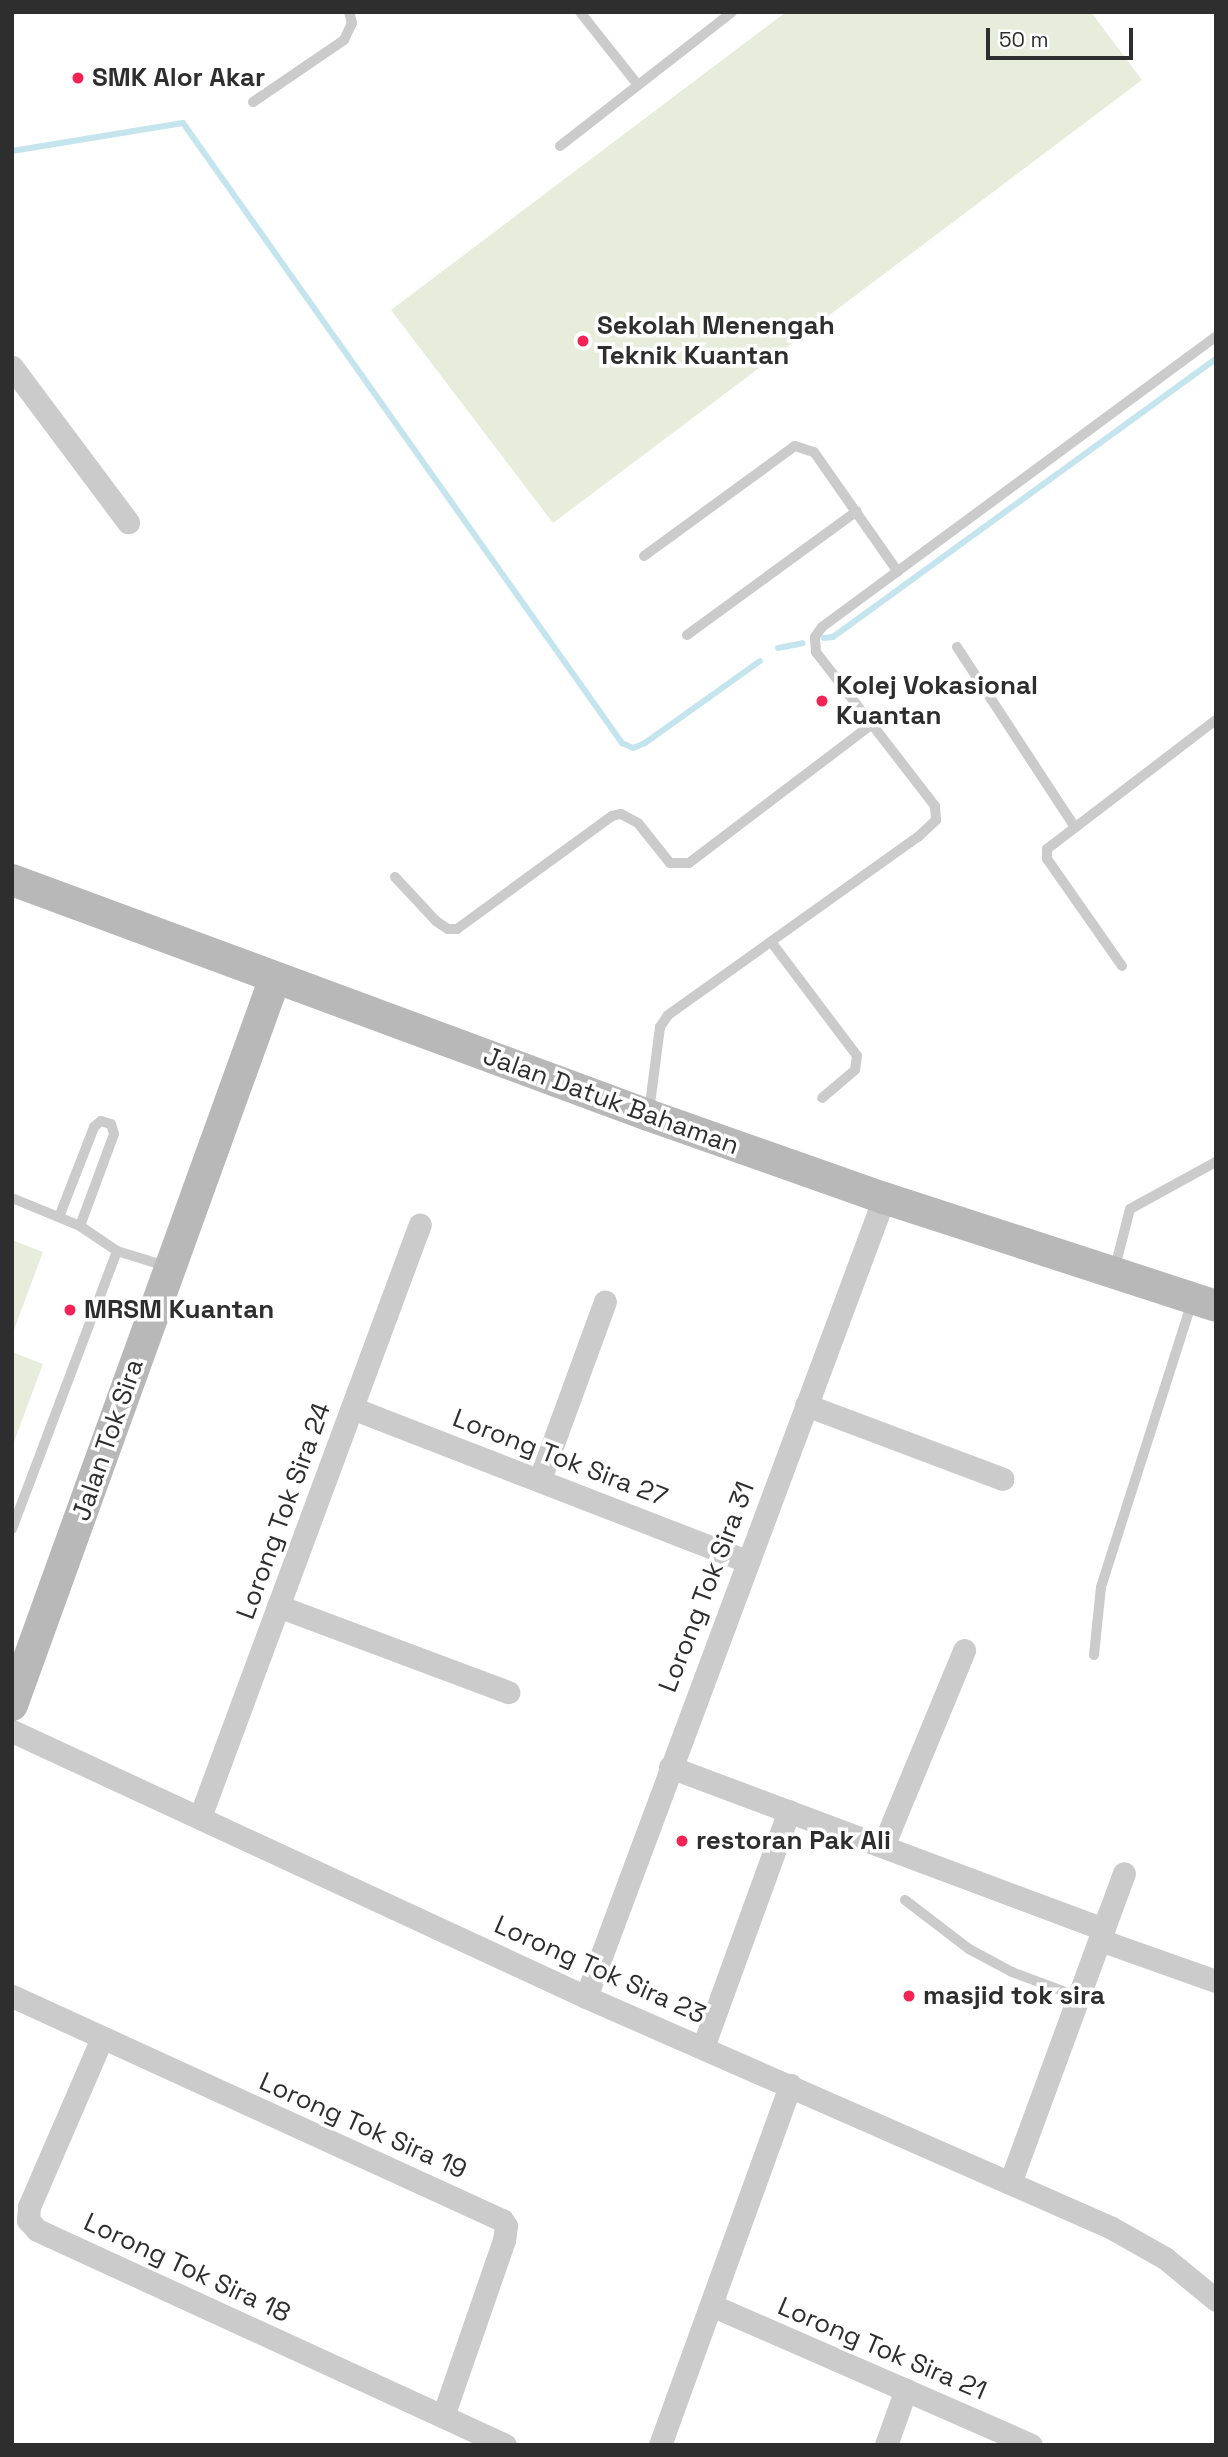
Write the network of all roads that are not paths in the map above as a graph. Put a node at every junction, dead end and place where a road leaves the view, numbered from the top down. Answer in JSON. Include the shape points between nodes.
{"nodes":[{"id":1,"x":349,"y":12,"type":"edge"},
{"id":2,"x":580,"y":12,"type":"edge"},
{"id":3,"x":732,"y":12,"type":"edge"},
{"id":4,"x":638,"y":85,"type":"junction"},
{"id":5,"x":253,"y":102,"type":"dead end"},
{"id":6,"x":560,"y":146,"type":"dead end"},
{"id":7,"x":1216,"y":337,"type":"edge"},
{"id":8,"x":12,"y":367,"type":"edge"},
{"id":9,"x":857,"y":512,"type":"junction"},
{"id":10,"x":128,"y":522,"type":"dead end"},
{"id":11,"x":644,"y":556,"type":"dead end"},
{"id":12,"x":898,"y":572,"type":"junction"},
{"id":13,"x":687,"y":635,"type":"dead end"},
{"id":14,"x":957,"y":647,"type":"dead end"},
{"id":15,"x":1216,"y":720,"type":"edge"},
{"id":16,"x":872,"y":724,"type":"junction"},
{"id":17,"x":1074,"y":826,"type":"junction"},
{"id":18,"x":395,"y":877,"type":"dead end"},
{"id":19,"x":12,"y":880,"type":"edge"},
{"id":20,"x":772,"y":943,"type":"junction"},
{"id":21,"x":1122,"y":966,"type":"dead end"},
{"id":22,"x":275,"y":978,"type":"junction"},
{"id":23,"x":822,"y":1098,"type":"dead end"},
{"id":24,"x":648,"y":1115,"type":"junction"},
{"id":25,"x":1216,"y":1162,"type":"edge"},
{"id":26,"x":12,"y":1198,"type":"edge"},
{"id":27,"x":884,"y":1198,"type":"junction"},
{"id":28,"x":59,"y":1217,"type":"junction"},
{"id":29,"x":420,"y":1224,"type":"dead end"},
{"id":30,"x":80,"y":1226,"type":"junction"},
{"id":31,"x":117,"y":1251,"type":"junction"},
{"id":32,"x":170,"y":1268,"type":"junction"},
{"id":33,"x":1114,"y":1273,"type":"junction"},
{"id":34,"x":605,"y":1301,"type":"dead end"},
{"id":35,"x":1204,"y":1303,"type":"edge"},
{"id":36,"x":806,"y":1405,"type":"junction"},
{"id":37,"x":352,"y":1408,"type":"junction"},
{"id":38,"x":540,"y":1479,"type":"junction"},
{"id":39,"x":1003,"y":1479,"type":"dead end"},
{"id":40,"x":12,"y":1529,"type":"edge"},
{"id":41,"x":746,"y":1561,"type":"junction"},
{"id":42,"x":278,"y":1606,"type":"junction"},
{"id":43,"x":964,"y":1650,"type":"dead end"},
{"id":44,"x":1094,"y":1655,"type":"dead end"},
{"id":45,"x":508,"y":1692,"type":"dead end"},
{"id":46,"x":12,"y":1705,"type":"edge"},
{"id":47,"x":12,"y":1731,"type":"edge"},
{"id":48,"x":670,"y":1766,"type":"junction"},
{"id":49,"x":789,"y":1811,"type":"junction"},
{"id":50,"x":200,"y":1817,"type":"junction"},
{"id":51,"x":883,"y":1846,"type":"junction"},
{"id":52,"x":1124,"y":1873,"type":"dead end"},
{"id":53,"x":905,"y":1900,"type":"dead end"},
{"id":54,"x":1102,"y":1935,"type":"junction"},
{"id":55,"x":1216,"y":1981,"type":"edge"},
{"id":56,"x":12,"y":1996,"type":"edge"},
{"id":57,"x":586,"y":1997,"type":"junction"},
{"id":58,"x":1079,"y":1997,"type":"junction"},
{"id":59,"x":102,"y":2038,"type":"junction"},
{"id":60,"x":703,"y":2047,"type":"junction"},
{"id":61,"x":790,"y":2085,"type":"junction"},
{"id":62,"x":1010,"y":2183,"type":"junction"},
{"id":63,"x":1216,"y":2300,"type":"edge"},
{"id":64,"x":711,"y":2305,"type":"junction"},
{"id":65,"x":906,"y":2389,"type":"junction"},
{"id":66,"x":443,"y":2416,"type":"junction"},
{"id":67,"x":505,"y":2445,"type":"edge"},
{"id":68,"x":660,"y":2445,"type":"edge"},
{"id":69,"x":886,"y":2445,"type":"edge"},
{"id":70,"x":1031,"y":2445,"type":"edge"}],
"edges":[{"from":1,"to":5,"type":"lane","via":[[352,23],[344,40]]},
{"from":2,"to":4,"type":"lane"},
{"from":3,"to":4,"type":"lane"},
{"from":4,"to":6,"type":"lane"},
{"from":7,"to":12,"type":"lane"},
{"from":8,"to":10,"type":"street"},
{"from":9,"to":11,"type":"lane","via":[[814,452],[796,446]]},
{"from":9,"to":12,"type":"lane"},
{"from":9,"to":13,"type":"lane"},
{"from":12,"to":16,"type":"lane","via":[[822,627],[815,637],[816,652]]},
{"from":14,"to":17,"type":"lane"},
{"from":15,"to":17,"type":"lane"},
{"from":16,"to":18,"type":"lane","via":[[689,863],[670,863],[638,823],[621,814],[612,816],[457,929],[436,921]]},
{"from":16,"to":20,"type":"lane","via":[[935,806],[936,820]]},
{"from":17,"to":21,"type":"lane","via":[[1047,849],[1047,859]]},
{"from":19,"to":22,"type":"street","name":"Jalan Datuk Bahaman"},
{"from":20,"to":23,"type":"lane","via":[[857,1056],[855,1070]]},
{"from":20,"to":24,"type":"lane","via":[[668,1015],[660,1027]]},
{"from":22,"to":24,"type":"street","name":"Jalan Datuk Bahaman"},
{"from":22,"to":32,"type":"street","name":"Jalan Tok Sira"},
{"from":24,"to":27,"type":"street","name":"Jalan Datuk Bahaman"},
{"from":25,"to":33,"type":"lane","via":[[1130,1209]]},
{"from":26,"to":28,"type":"lane"},
{"from":27,"to":33,"type":"street","name":"Jalan Datuk Bahaman"},
{"from":27,"to":36,"type":"street","name":"Lorong Tok Sira 31"},
{"from":28,"to":30,"type":"lane"},
{"from":28,"to":30,"type":"lane","via":[[94,1127],[101,1121],[111,1124],[114,1134]]},
{"from":29,"to":37,"type":"street","name":"Lorong Tok Sira 24"},
{"from":30,"to":31,"type":"lane"},
{"from":31,"to":32,"type":"lane"},
{"from":31,"to":40,"type":"lane"},
{"from":32,"to":46,"type":"street","name":"Jalan Tok Sira"},
{"from":33,"to":35,"type":"street","name":"Jalan Datuk Bahaman"},
{"from":34,"to":38,"type":"street"},
{"from":35,"to":44,"type":"lane","via":[[1101,1587]]},
{"from":36,"to":39,"type":"street"},
{"from":36,"to":41,"type":"street","name":"Lorong Tok Sira 31"},
{"from":37,"to":38,"type":"street","name":"Lorong Tok Sira 27"},
{"from":37,"to":42,"type":"street","name":"Lorong Tok Sira 24"},
{"from":38,"to":41,"type":"street","name":"Lorong Tok Sira 27"},
{"from":41,"to":48,"type":"street","name":"Lorong Tok Sira 31"},
{"from":42,"to":45,"type":"street"},
{"from":42,"to":50,"type":"street","name":"Lorong Tok Sira 24"},
{"from":43,"to":51,"type":"street"},
{"from":47,"to":50,"type":"street","name":"Lorong Tok Sira 23"},
{"from":48,"to":49,"type":"street"},
{"from":48,"to":57,"type":"street","name":"Lorong Tok Sira 31"},
{"from":49,"to":51,"type":"street"},
{"from":49,"to":60,"type":"street"},
{"from":50,"to":57,"type":"street","name":"Lorong Tok Sira 23"},
{"from":51,"to":54,"type":"street"},
{"from":52,"to":54,"type":"street"},
{"from":53,"to":58,"type":"lane","via":[[969,1949],[1012,1972]]},
{"from":54,"to":55,"type":"street"},
{"from":54,"to":58,"type":"street"},
{"from":56,"to":59,"type":"street","name":"Lorong Tok Sira 19"},
{"from":57,"to":60,"type":"street","name":"Lorong Tok Sira 23"},
{"from":58,"to":62,"type":"street"},
{"from":59,"to":66,"type":"street","name":"Lorong Tok Sira 19","via":[[502,2220],[507,2232]]},
{"from":59,"to":66,"type":"street","name":"Lorong Tok Sira 18","via":[[29,2207],[28,2220],[37,2230]]},
{"from":60,"to":61,"type":"street","name":"Lorong Tok Sira 23"},
{"from":61,"to":62,"type":"street","name":"Lorong Tok Sira 23"},
{"from":61,"to":64,"type":"street"},
{"from":62,"to":63,"type":"street","name":"Lorong Tok Sira 23","via":[[1110,2227],[1165,2258]]},
{"from":64,"to":65,"type":"street","name":"Lorong Tok Sira 21"},
{"from":64,"to":68,"type":"street"},
{"from":65,"to":69,"type":"street"},
{"from":65,"to":70,"type":"street","name":"Lorong Tok Sira 21"},
{"from":66,"to":67,"type":"street","name":"Lorong Tok Sira 18"}]}
